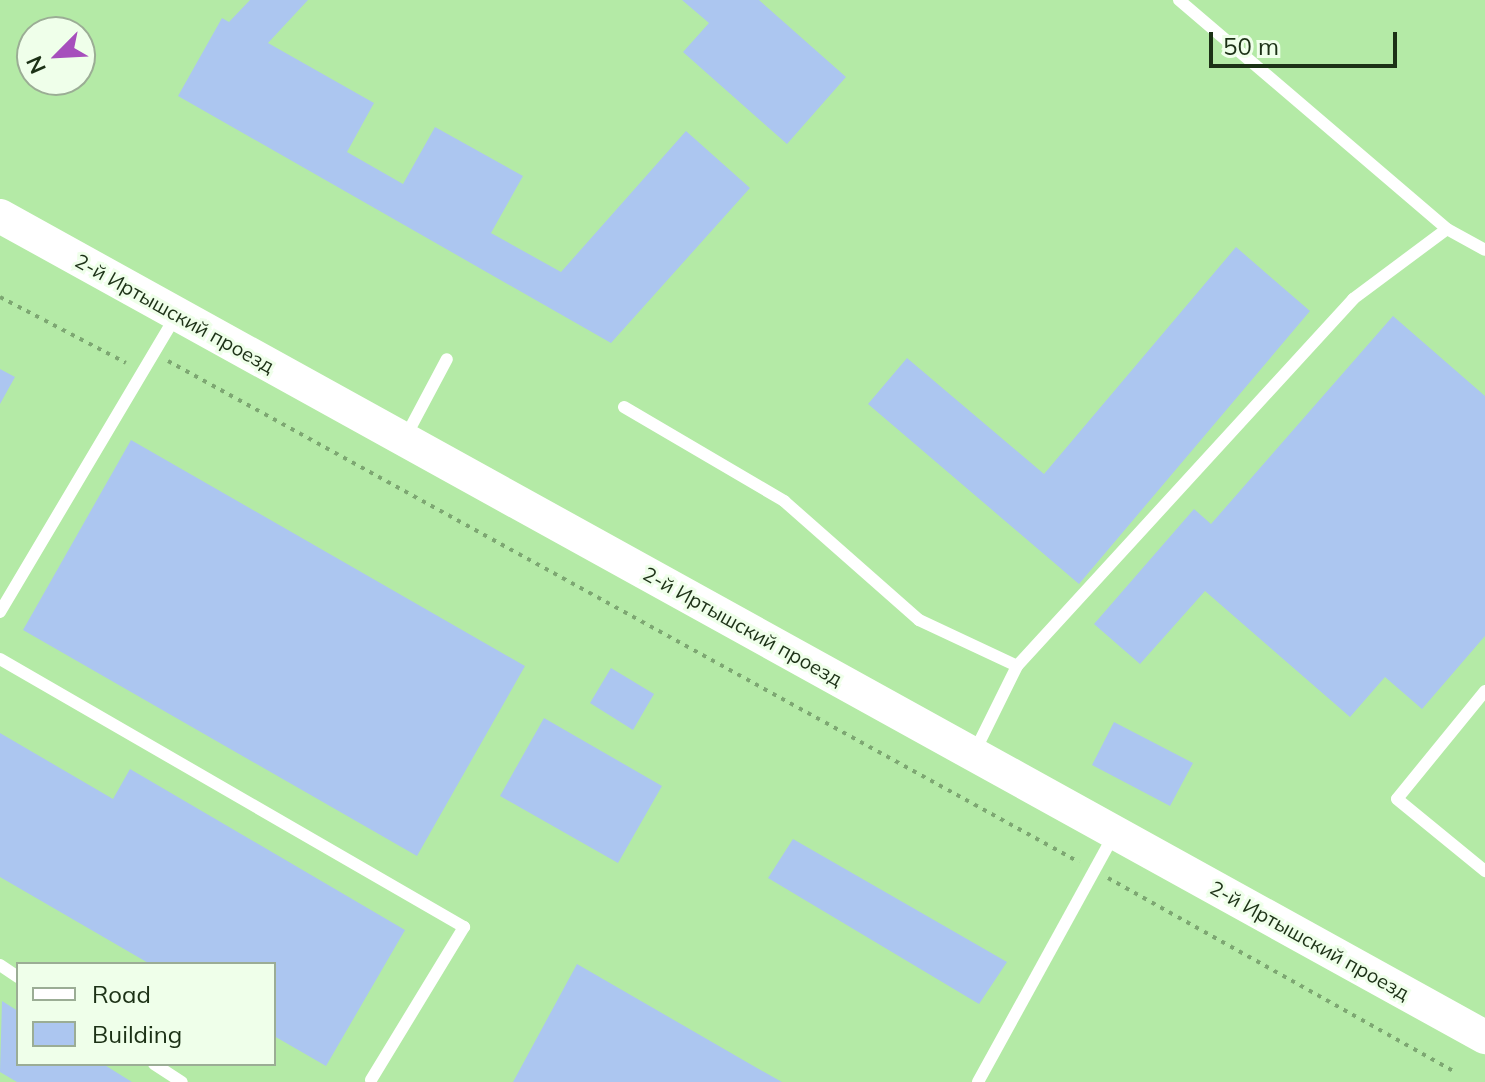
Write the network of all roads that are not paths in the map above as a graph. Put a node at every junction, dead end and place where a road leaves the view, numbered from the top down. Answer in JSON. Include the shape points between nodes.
{"nodes":[{"id":1,"x":1179,"y":0,"type":"edge"},
{"id":2,"x":0,"y":216,"type":"edge"},
{"id":3,"x":1447,"y":229,"type":"junction"},
{"id":4,"x":1485,"y":250,"type":"edge"},
{"id":5,"x":177,"y":314,"type":"junction"},
{"id":6,"x":447,"y":359,"type":"dead end"},
{"id":7,"x":624,"y":407,"type":"dead end"},
{"id":8,"x":404,"y":439,"type":"junction"},
{"id":9,"x":0,"y":612,"type":"edge"},
{"id":10,"x":0,"y":659,"type":"edge"},
{"id":11,"x":1017,"y":666,"type":"junction"},
{"id":12,"x":1485,"y":691,"type":"edge"},
{"id":13,"x":974,"y":754,"type":"junction"},
{"id":14,"x":1115,"y":832,"type":"junction"},
{"id":15,"x":1485,"y":871,"type":"edge"},
{"id":16,"x":1485,"y":1037,"type":"edge"},
{"id":17,"x":157,"y":1066,"type":"edge"},
{"id":18,"x":371,"y":1080,"type":"edge"},
{"id":19,"x":182,"y":1082,"type":"edge"},
{"id":20,"x":978,"y":1082,"type":"edge"}],
"edges":[{"from":1,"to":3,"type":"lane"},
{"from":2,"to":5,"type":"street","name":"2-й Иртышский проезд"},
{"from":3,"to":4,"type":"lane"},
{"from":3,"to":11,"type":"lane","via":[[1353,299]]},
{"from":5,"to":8,"type":"street","name":"2-й Иртышский проезд"},
{"from":5,"to":9,"type":"lane"},
{"from":6,"to":8,"type":"lane"},
{"from":7,"to":11,"type":"lane","via":[[784,501],[919,620]]},
{"from":8,"to":13,"type":"street","name":"2-й Иртышский проезд"},
{"from":10,"to":18,"type":"lane","via":[[464,927]]},
{"from":11,"to":13,"type":"lane"},
{"from":12,"to":15,"type":"lane","via":[[1397,799]]},
{"from":13,"to":14,"type":"street","name":"2-й Иртышский проезд"},
{"from":14,"to":16,"type":"street","name":"2-й Иртышский проезд"},
{"from":14,"to":20,"type":"lane"},
{"from":17,"to":19,"type":"lane"}]}
